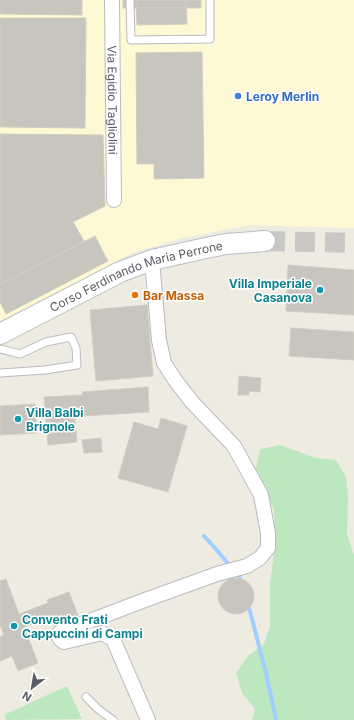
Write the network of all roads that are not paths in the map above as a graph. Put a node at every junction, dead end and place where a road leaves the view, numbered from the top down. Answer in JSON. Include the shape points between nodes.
{"nodes":[{"id":1,"x":112,"y":0,"type":"edge"},
{"id":2,"x":130,"y":0,"type":"edge"},
{"id":3,"x":210,"y":0,"type":"edge"},
{"id":4,"x":114,"y":200,"type":"dead end"},
{"id":5,"x":265,"y":241,"type":"tunnel mouth"},
{"id":6,"x":152,"y":260,"type":"junction"},
{"id":7,"x":4,"y":330,"type":"edge"},
{"id":8,"x":0,"y":349,"type":"edge"},
{"id":9,"x":0,"y":373,"type":"edge"},
{"id":10,"x":86,"y":697,"type":"dead end"},
{"id":11,"x":113,"y":720,"type":"edge"},
{"id":12,"x":148,"y":720,"type":"edge"}],
"edges":[{"from":1,"to":4,"type":"street","name":"Via Egidio Tagliolini"},
{"from":2,"to":3,"type":"lane","via":[[131,40],[210,40]]},
{"from":5,"to":6,"type":"main road","name":"Corso Ferdinando Maria Perrone","via":[[226,244]]},
{"from":6,"to":7,"type":"main road","name":"Corso Ferdinando Maria Perrone","via":[[120,272]]},
{"from":6,"to":12,"type":"street","via":[[159,340],[164,363],[192,402],[234,446],[261,495],[268,548],[260,558],[247,566],[217,574],[60,632],[58,636],[64,642],[102,633],[113,639]]},
{"from":8,"to":9,"type":"lane","via":[[20,354],[46,342],[71,337],[76,348],[77,365]]},
{"from":10,"to":11,"type":"lane"}]}
